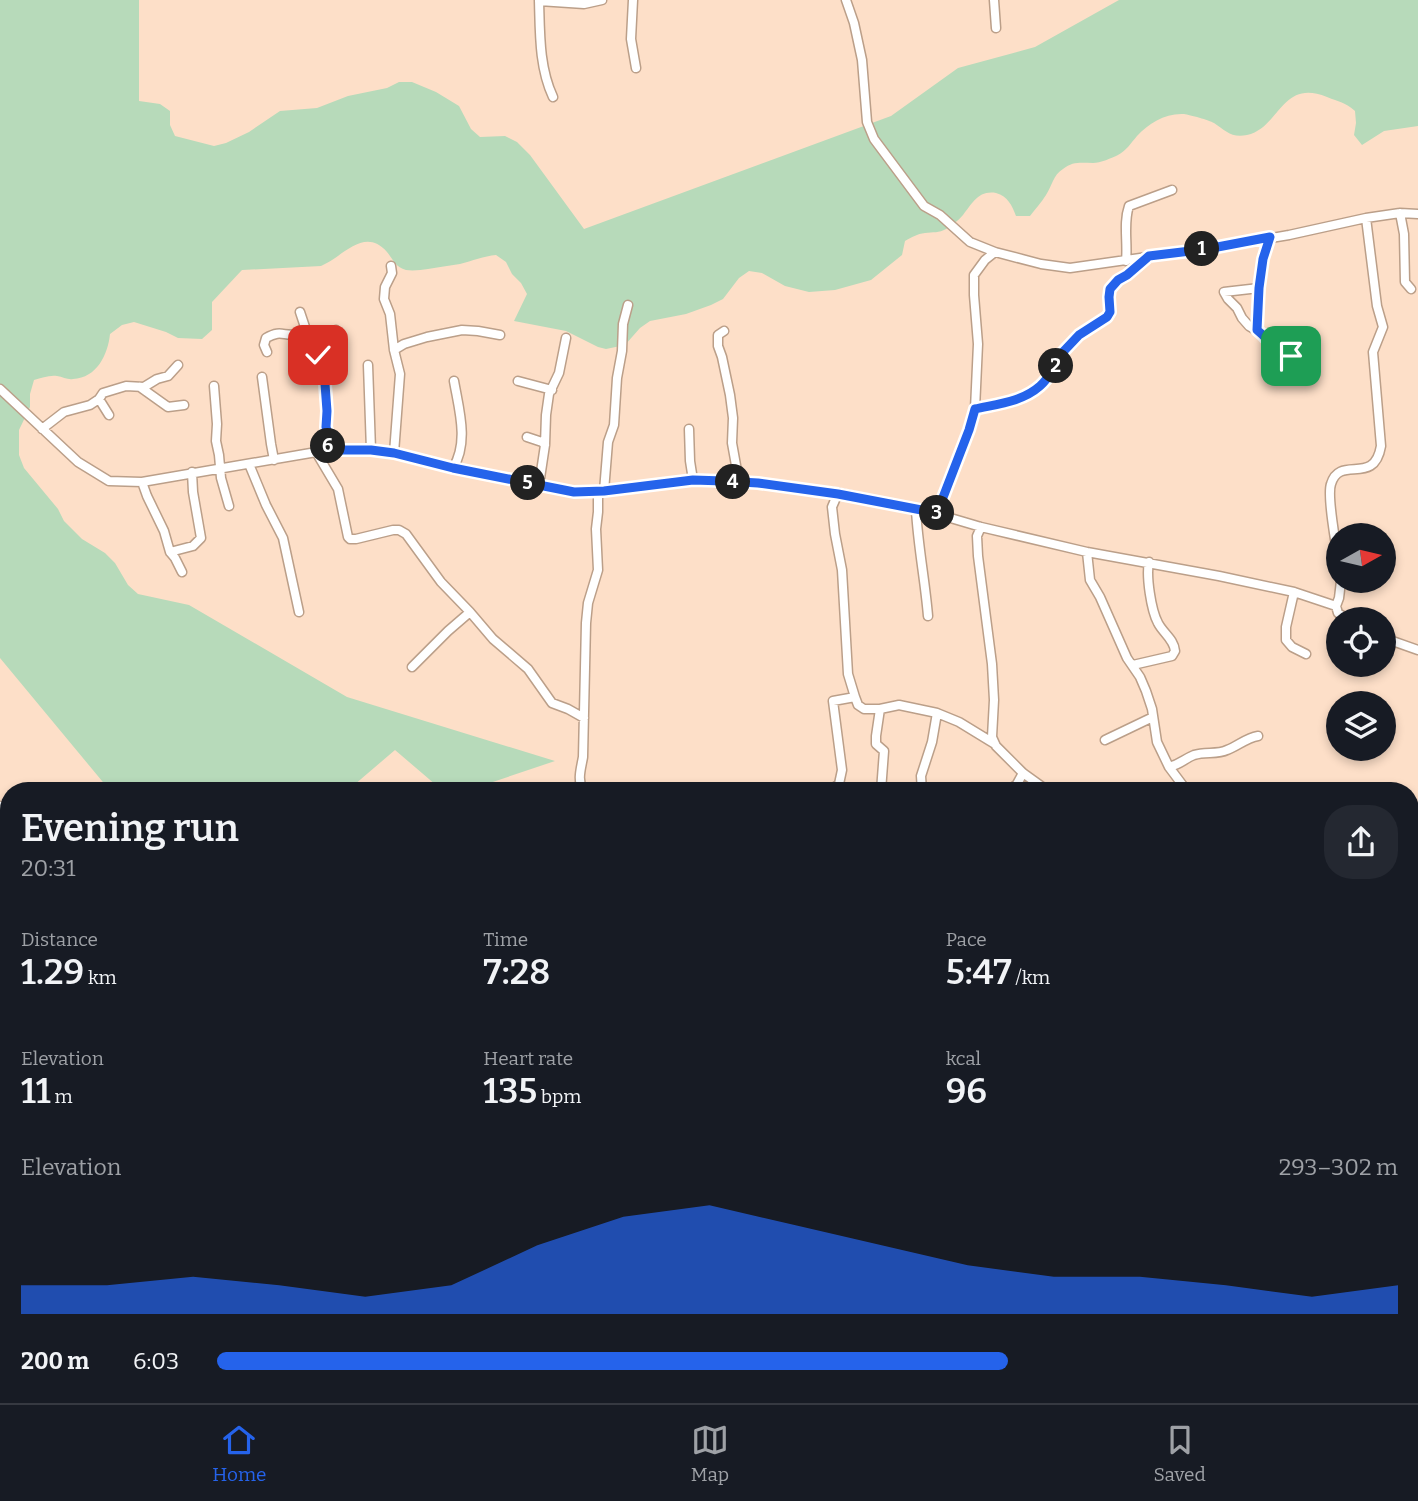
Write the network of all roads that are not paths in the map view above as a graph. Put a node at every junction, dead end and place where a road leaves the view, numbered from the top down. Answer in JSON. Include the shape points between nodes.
{"nodes":[{"id":1,"x":539,"y":0,"type":"edge"},
{"id":2,"x":601,"y":0,"type":"edge"},
{"id":3,"x":633,"y":0,"type":"edge"},
{"id":4,"x":846,"y":0,"type":"edge"},
{"id":5,"x":994,"y":0,"type":"edge"},
{"id":6,"x":996,"y":29,"type":"dead end"},
{"id":7,"x":636,"y":68,"type":"dead end"},
{"id":8,"x":553,"y":97,"type":"dead end"},
{"id":9,"x":1172,"y":190,"type":"dead end"},
{"id":10,"x":1400,"y":213,"type":"junction"},
{"id":11,"x":1418,"y":214,"type":"edge"},
{"id":12,"x":1366,"y":218,"type":"junction"},
{"id":13,"x":1270,"y":237,"type":"junction"},
{"id":14,"x":995,"y":252,"type":"junction"},
{"id":15,"x":1149,"y":256,"type":"junction"},
{"id":16,"x":1126,"y":261,"type":"junction"},
{"id":17,"x":391,"y":266,"type":"dead end"},
{"id":18,"x":1259,"y":288,"type":"junction"},
{"id":19,"x":1411,"y":289,"type":"dead end"},
{"id":20,"x":628,"y":305,"type":"dead end"},
{"id":21,"x":300,"y":312,"type":"dead end"},
{"id":22,"x":336,"y":330,"type":"dead end"},
{"id":23,"x":1257,"y":330,"type":"junction"},
{"id":24,"x":724,"y":331,"type":"dead end"},
{"id":25,"x":500,"y":335,"type":"dead end"},
{"id":26,"x":566,"y":338,"type":"dead end"},
{"id":27,"x":310,"y":342,"type":"junction"},
{"id":28,"x":394,"y":350,"type":"junction"},
{"id":29,"x":267,"y":352,"type":"dead end"},
{"id":30,"x":318,"y":355,"type":"junction"},
{"id":31,"x":1305,"y":357,"type":"dead end"},
{"id":32,"x":178,"y":365,"type":"dead end"},
{"id":33,"x":368,"y":365,"type":"dead end"},
{"id":34,"x":262,"y":377,"type":"dead end"},
{"id":35,"x":518,"y":381,"type":"dead end"},
{"id":36,"x":454,"y":382,"type":"dead end"},
{"id":37,"x":214,"y":386,"type":"dead end"},
{"id":38,"x":140,"y":387,"type":"junction"},
{"id":39,"x":0,"y":389,"type":"edge"},
{"id":40,"x":552,"y":390,"type":"junction"},
{"id":41,"x":99,"y":399,"type":"junction"},
{"id":42,"x":184,"y":405,"type":"dead end"},
{"id":43,"x":975,"y":409,"type":"junction"},
{"id":44,"x":108,"y":415,"type":"dead end"},
{"id":45,"x":42,"y":429,"type":"junction"},
{"id":46,"x":689,"y":429,"type":"dead end"},
{"id":47,"x":527,"y":437,"type":"dead end"},
{"id":48,"x":545,"y":445,"type":"junction"},
{"id":49,"x":328,"y":450,"type":"junction"},
{"id":50,"x":371,"y":450,"type":"junction"},
{"id":51,"x":316,"y":452,"type":"junction"},
{"id":52,"x":394,"y":453,"type":"junction"},
{"id":53,"x":274,"y":460,"type":"junction"},
{"id":54,"x":249,"y":464,"type":"junction"},
{"id":55,"x":453,"y":468,"type":"junction"},
{"id":56,"x":220,"y":469,"type":"junction"},
{"id":57,"x":192,"y":472,"type":"junction"},
{"id":58,"x":693,"y":480,"type":"junction"},
{"id":59,"x":142,"y":482,"type":"junction"},
{"id":60,"x":739,"y":482,"type":"junction"},
{"id":61,"x":539,"y":485,"type":"junction"},
{"id":62,"x":601,"y":491,"type":"junction"},
{"id":63,"x":838,"y":494,"type":"junction"},
{"id":64,"x":229,"y":506,"type":"dead end"},
{"id":65,"x":916,"y":510,"type":"junction"},
{"id":66,"x":937,"y":513,"type":"junction"},
{"id":67,"x":1334,"y":523,"type":"edge"},
{"id":68,"x":981,"y":527,"type":"junction"},
{"id":69,"x":170,"y":552,"type":"junction"},
{"id":70,"x":1087,"y":552,"type":"junction"},
{"id":71,"x":1149,"y":562,"type":"junction"},
{"id":72,"x":182,"y":572,"type":"dead end"},
{"id":73,"x":1294,"y":592,"type":"junction"},
{"id":74,"x":1340,"y":593,"type":"edge"},
{"id":75,"x":1336,"y":606,"type":"joint"},
{"id":76,"x":299,"y":611,"type":"dead end"},
{"id":77,"x":470,"y":612,"type":"junction"},
{"id":78,"x":928,"y":616,"type":"dead end"},
{"id":79,"x":1396,"y":642,"type":"edge"},
{"id":80,"x":1418,"y":650,"type":"edge"},
{"id":81,"x":1306,"y":654,"type":"dead end"},
{"id":82,"x":1133,"y":665,"type":"junction"},
{"id":83,"x":412,"y":667,"type":"dead end"},
{"id":84,"x":855,"y":697,"type":"junction"},
{"id":85,"x":880,"y":709,"type":"junction"},
{"id":86,"x":937,"y":713,"type":"junction"},
{"id":87,"x":1153,"y":717,"type":"junction"},
{"id":88,"x":584,"y":718,"type":"junction"},
{"id":89,"x":1258,"y":736,"type":"dead end"},
{"id":90,"x":1105,"y":740,"type":"dead end"},
{"id":91,"x":996,"y":746,"type":"junction"},
{"id":92,"x":1169,"y":767,"type":"junction"},
{"id":93,"x":1023,"y":773,"type":"junction"},
{"id":94,"x":580,"y":782,"type":"edge"},
{"id":95,"x":839,"y":782,"type":"edge"},
{"id":96,"x":882,"y":782,"type":"edge"},
{"id":97,"x":921,"y":782,"type":"edge"},
{"id":98,"x":1018,"y":782,"type":"edge"},
{"id":99,"x":1036,"y":782,"type":"edge"},
{"id":100,"x":1180,"y":782,"type":"edge"}],
"edges":[{"from":1,"to":2,"type":"street","via":[[584,4]]},
{"from":1,"to":8,"type":"street","via":[[542,61]]},
{"from":3,"to":7,"type":"street","via":[[631,39]]},
{"from":4,"to":14,"type":"street","via":[[859,48],[867,122],[874,139],[925,206],[970,242]]},
{"from":5,"to":6,"type":"street"},
{"from":9,"to":16,"type":"street","via":[[1129,206]]},
{"from":10,"to":11,"type":"street"},
{"from":10,"to":12,"type":"street"},
{"from":10,"to":19,"type":"street","via":[[1405,282]]},
{"from":12,"to":13,"type":"street"},
{"from":12,"to":67,"type":"street","via":[[1383,327],[1373,352],[1381,446],[1371,466],[1335,476],[1329,490]]},
{"from":13,"to":15,"type":"street"},
{"from":13,"to":18,"type":"street"},
{"from":14,"to":16,"type":"street","via":[[1070,268]]},
{"from":14,"to":43,"type":"street","via":[[974,275]]},
{"from":15,"to":16,"type":"street"},
{"from":15,"to":43,"type":"street","via":[[1110,289],[1107,317],[1079,335],[1041,385],[1015,400]]},
{"from":17,"to":28,"type":"street","via":[[384,299]]},
{"from":18,"to":23,"type":"street"},
{"from":18,"to":23,"type":"street","via":[[1224,292]]},
{"from":20,"to":62,"type":"street"},
{"from":21,"to":27,"type":"street"},
{"from":22,"to":30,"type":"street"},
{"from":23,"to":31,"type":"street","via":[[1279,352]]},
{"from":24,"to":60,"type":"street","via":[[717,339],[730,395]]},
{"from":25,"to":28,"type":"street","via":[[462,330]]},
{"from":26,"to":40,"type":"street"},
{"from":27,"to":29,"type":"street","via":[[298,334],[276,332],[266,338]]},
{"from":27,"to":30,"type":"street"},
{"from":28,"to":52,"type":"street","via":[[400,374]]},
{"from":30,"to":49,"type":"street","via":[[325,384]]},
{"from":32,"to":38,"type":"street","via":[[168,376]]},
{"from":33,"to":50,"type":"street"},
{"from":34,"to":53,"type":"street"},
{"from":35,"to":40,"type":"street"},
{"from":36,"to":55,"type":"street","via":[[462,436]]},
{"from":37,"to":56,"type":"street"},
{"from":38,"to":41,"type":"street","via":[[126,386],[103,393]]},
{"from":38,"to":42,"type":"street","via":[[168,407]]},
{"from":39,"to":45,"type":"street"},
{"from":40,"to":48,"type":"street"},
{"from":41,"to":44,"type":"street"},
{"from":41,"to":45,"type":"street","via":[[64,412]]},
{"from":43,"to":66,"type":"street"},
{"from":45,"to":59,"type":"street","via":[[109,481]]},
{"from":46,"to":58,"type":"street"},
{"from":47,"to":48,"type":"street"},
{"from":48,"to":61,"type":"street"},
{"from":49,"to":50,"type":"street"},
{"from":49,"to":51,"type":"street"},
{"from":50,"to":52,"type":"street"},
{"from":51,"to":53,"type":"street"},
{"from":51,"to":77,"type":"street","via":[[338,489],[350,539],[393,530],[406,534]]},
{"from":52,"to":55,"type":"street"},
{"from":53,"to":54,"type":"street"},
{"from":54,"to":56,"type":"street"},
{"from":54,"to":76,"type":"street","via":[[283,538]]},
{"from":55,"to":61,"type":"street"},
{"from":56,"to":57,"type":"street"},
{"from":56,"to":64,"type":"street"},
{"from":57,"to":59,"type":"street"},
{"from":57,"to":69,"type":"street","via":[[201,538]]},
{"from":58,"to":60,"type":"street"},
{"from":58,"to":62,"type":"street"},
{"from":59,"to":69,"type":"street"},
{"from":60,"to":63,"type":"street"},
{"from":61,"to":62,"type":"street","via":[[574,492]]},
{"from":62,"to":88,"type":"street","via":[[596,529],[598,570],[587,613]]},
{"from":63,"to":65,"type":"street"},
{"from":63,"to":84,"type":"street","via":[[832,507],[842,570],[848,674]]},
{"from":65,"to":66,"type":"street"},
{"from":65,"to":78,"type":"street"},
{"from":66,"to":68,"type":"street"},
{"from":68,"to":70,"type":"street"},
{"from":68,"to":91,"type":"street","via":[[978,556],[992,664],[992,737]]},
{"from":69,"to":72,"type":"street"},
{"from":70,"to":71,"type":"street"},
{"from":70,"to":82,"type":"street","via":[[1090,580]]},
{"from":71,"to":73,"type":"street"},
{"from":71,"to":82,"type":"street","via":[[1157,621],[1175,651],[1172,656]]},
{"from":73,"to":75,"type":"street"},
{"from":73,"to":81,"type":"street","via":[[1286,640]]},
{"from":74,"to":75,"type":"street"},
{"from":77,"to":83,"type":"street"},
{"from":77,"to":88,"type":"street","via":[[528,669],[552,703]]},
{"from":79,"to":80,"type":"street"},
{"from":82,"to":87,"type":"street"},
{"from":84,"to":85,"type":"street","via":[[864,709]]},
{"from":84,"to":95,"type":"street","via":[[833,701],[842,770]]},
{"from":85,"to":86,"type":"street","via":[[899,705]]},
{"from":85,"to":96,"type":"street","via":[[876,744],[884,751]]},
{"from":86,"to":91,"type":"street"},
{"from":86,"to":97,"type":"street"},
{"from":87,"to":90,"type":"street"},
{"from":87,"to":92,"type":"street","via":[[1157,742]]},
{"from":88,"to":94,"type":"street"},
{"from":89,"to":92,"type":"street","via":[[1225,752],[1194,755]]},
{"from":91,"to":93,"type":"street"},
{"from":92,"to":100,"type":"street"},
{"from":93,"to":98,"type":"street"},
{"from":93,"to":99,"type":"street"}]}
